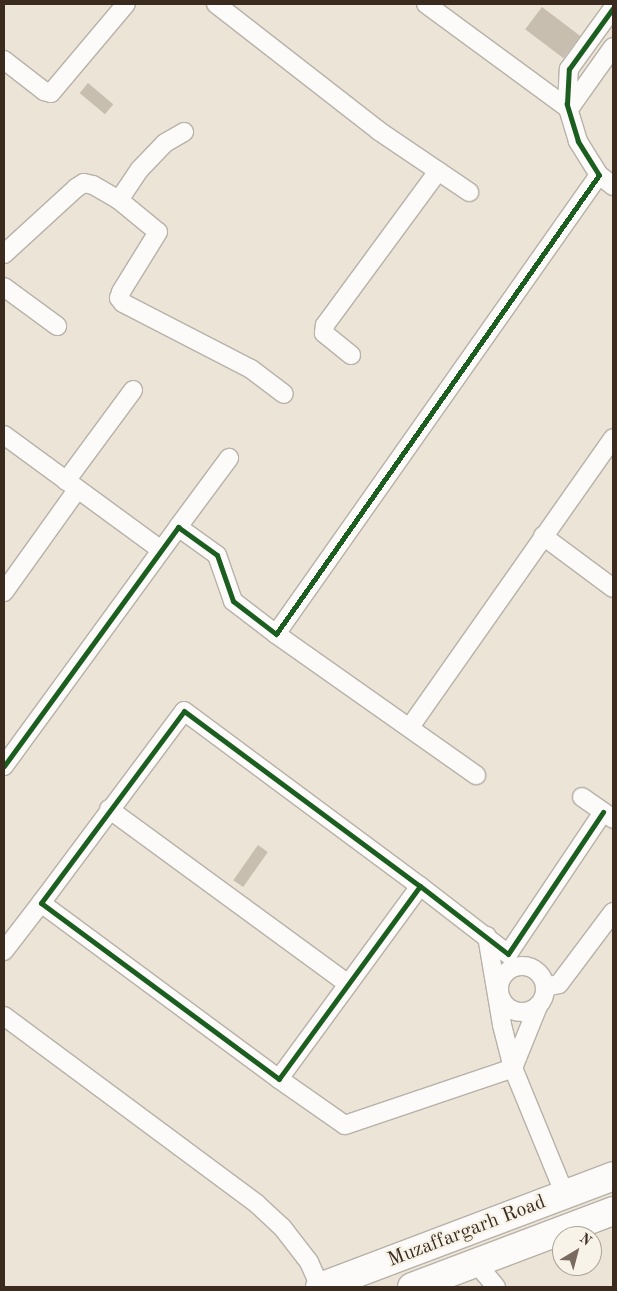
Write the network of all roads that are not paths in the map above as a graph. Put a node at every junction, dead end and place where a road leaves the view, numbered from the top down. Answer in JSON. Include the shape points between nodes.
{"nodes":[{"id":1,"x":126,"y":4,"type":"edge"},
{"id":2,"x":216,"y":4,"type":"edge"},
{"id":3,"x":426,"y":4,"type":"edge"},
{"id":4,"x":613,"y":8,"type":"edge"},
{"id":5,"x":613,"y":47,"type":"edge"},
{"id":6,"x":4,"y":60,"type":"edge"},
{"id":7,"x":569,"y":110,"type":"junction"},
{"id":8,"x":184,"y":132,"type":"dead end"},
{"id":9,"x":438,"y":171,"type":"junction"},
{"id":10,"x":606,"y":180,"type":"edge"},
{"id":11,"x":469,"y":192,"type":"dead end"},
{"id":12,"x":119,"y":200,"type":"junction"},
{"id":13,"x":4,"y":254,"type":"edge"},
{"id":14,"x":4,"y":287,"type":"edge"},
{"id":15,"x":57,"y":326,"type":"dead end"},
{"id":16,"x":351,"y":355,"type":"dead end"},
{"id":17,"x":133,"y":390,"type":"dead end"},
{"id":18,"x":284,"y":394,"type":"dead end"},
{"id":19,"x":4,"y":435,"type":"edge"},
{"id":20,"x":613,"y":438,"type":"edge"},
{"id":21,"x":229,"y":458,"type":"dead end"},
{"id":22,"x":71,"y":486,"type":"junction"},
{"id":23,"x":178,"y":527,"type":"junction"},
{"id":24,"x":543,"y":536,"type":"junction"},
{"id":25,"x":160,"y":549,"type":"junction"},
{"id":26,"x":613,"y":588,"type":"edge"},
{"id":27,"x":4,"y":592,"type":"edge"},
{"id":28,"x":276,"y":634,"type":"junction"},
{"id":29,"x":410,"y":727,"type":"junction"},
{"id":30,"x":4,"y":766,"type":"edge"},
{"id":31,"x":476,"y":775,"type":"dead end"},
{"id":32,"x":582,"y":797,"type":"dead end"},
{"id":33,"x":108,"y":809,"type":"junction"},
{"id":34,"x":608,"y":816,"type":"edge"},
{"id":35,"x":420,"y":886,"type":"junction"},
{"id":36,"x":41,"y":903,"type":"junction"},
{"id":37,"x":613,"y":912,"type":"edge"},
{"id":38,"x":487,"y":936,"type":"junction"},
{"id":39,"x":4,"y":950,"type":"edge"},
{"id":40,"x":508,"y":954,"type":"junction"},
{"id":41,"x":524,"y":966,"type":"junction"},
{"id":42,"x":348,"y":984,"type":"junction"},
{"id":43,"x":545,"y":987,"type":"junction"},
{"id":44,"x":499,"y":995,"type":"junction"},
{"id":45,"x":538,"y":1006,"type":"junction"},
{"id":46,"x":4,"y":1016,"type":"edge"},
{"id":47,"x":513,"y":1068,"type":"junction"},
{"id":48,"x":279,"y":1079,"type":"junction"},
{"id":49,"x":613,"y":1176,"type":"edge"},
{"id":50,"x":565,"y":1195,"type":"junction"},
{"id":51,"x":613,"y":1212,"type":"edge"},
{"id":52,"x":476,"y":1263,"type":"junction"},
{"id":53,"x":320,"y":1287,"type":"edge"},
{"id":54,"x":412,"y":1287,"type":"edge"},
{"id":55,"x":496,"y":1287,"type":"edge"}],
"edges":[{"from":1,"to":6,"type":"street","via":[[57,89],[51,92],[44,91]]},
{"from":2,"to":9,"type":"street","via":[[379,131]]},
{"from":3,"to":7,"type":"street"},
{"from":4,"to":7,"type":"street","via":[[569,68]]},
{"from":5,"to":7,"type":"street"},
{"from":7,"to":10,"type":"street","via":[[578,141]]},
{"from":8,"to":12,"type":"street","via":[[165,142],[140,169]]},
{"from":9,"to":11,"type":"street"},
{"from":9,"to":16,"type":"street","via":[[325,325],[324,333]]},
{"from":10,"to":28,"type":"street"},
{"from":12,"to":13,"type":"street","via":[[84,183]]},
{"from":12,"to":18,"type":"street","via":[[158,232],[121,292],[119,298],[123,303],[251,369]]},
{"from":14,"to":15,"type":"street"},
{"from":17,"to":22,"type":"street"},
{"from":19,"to":22,"type":"street"},
{"from":20,"to":24,"type":"street"},
{"from":21,"to":23,"type":"street"},
{"from":22,"to":25,"type":"street"},
{"from":22,"to":27,"type":"street"},
{"from":23,"to":25,"type":"street"},
{"from":23,"to":28,"type":"street","via":[[217,555],[233,601]]},
{"from":24,"to":26,"type":"street"},
{"from":24,"to":29,"type":"street"},
{"from":25,"to":30,"type":"street"},
{"from":28,"to":29,"type":"street"},
{"from":29,"to":31,"type":"street"},
{"from":32,"to":34,"type":"street"},
{"from":33,"to":35,"type":"street","via":[[184,711]]},
{"from":33,"to":36,"type":"street"},
{"from":33,"to":42,"type":"street"},
{"from":34,"to":40,"type":"street"},
{"from":35,"to":38,"type":"street"},
{"from":35,"to":42,"type":"street"},
{"from":36,"to":39,"type":"street"},
{"from":36,"to":48,"type":"street"},
{"from":37,"to":43,"type":"street","via":[[559,984]]},
{"from":38,"to":40,"type":"street"},
{"from":38,"to":44,"type":"street"},
{"from":40,"to":41,"type":"street"},
{"from":41,"to":43,"type":"street","via":[[537,971]]},
{"from":41,"to":44,"type":"street","via":[[504,974]]},
{"from":42,"to":48,"type":"street"},
{"from":43,"to":45,"type":"street"},
{"from":44,"to":45,"type":"street","via":[[508,1008],[522,1013]]},
{"from":44,"to":47,"type":"street","via":[[502,1025]]},
{"from":45,"to":47,"type":"street"},
{"from":46,"to":53,"type":"street","via":[[257,1204],[282,1227],[309,1262]]},
{"from":47,"to":48,"type":"street","via":[[345,1125]]},
{"from":47,"to":50,"type":"street"},
{"from":49,"to":50,"type":"main road","name":"Muzaffargarh Road"},
{"from":50,"to":53,"type":"main road","name":"Muzaffargarh Road"},
{"from":51,"to":52,"type":"main road","name":"Muzaffargarh Road"},
{"from":52,"to":54,"type":"main road","name":"Muzaffargarh Road"},
{"from":52,"to":55,"type":"street"}]}
